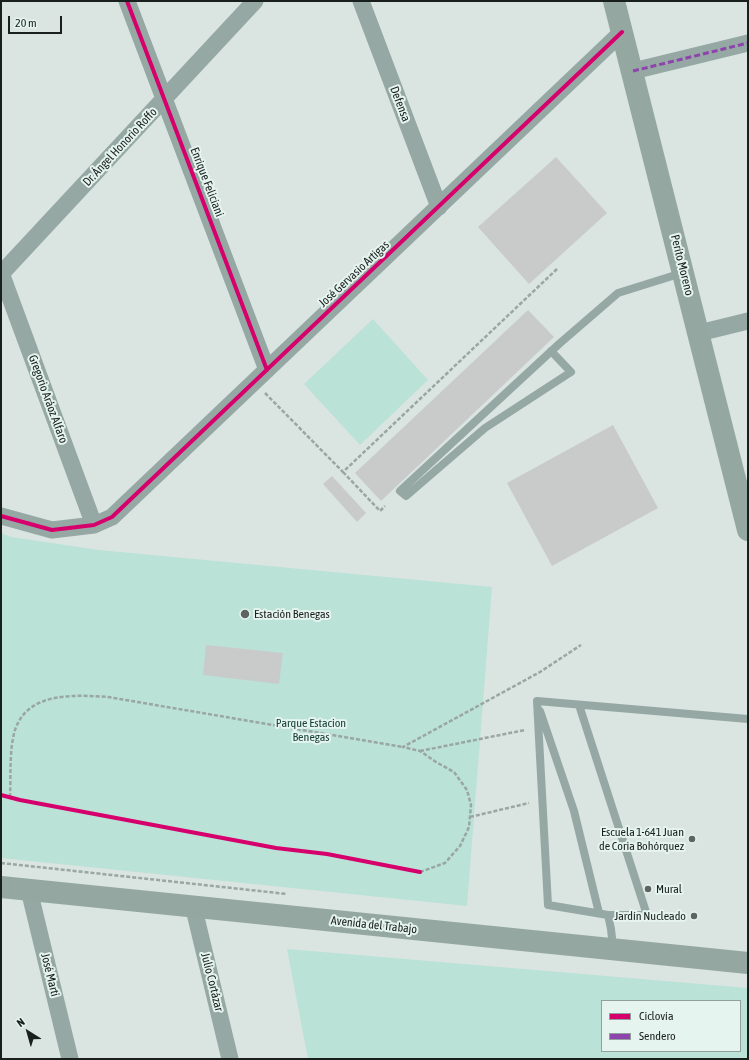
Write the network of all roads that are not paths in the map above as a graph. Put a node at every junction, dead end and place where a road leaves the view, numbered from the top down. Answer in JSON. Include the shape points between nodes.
{"nodes":[{"id":1,"x":127,"y":1,"type":"edge"},
{"id":2,"x":256,"y":1,"type":"edge"},
{"id":3,"x":361,"y":1,"type":"edge"},
{"id":4,"x":614,"y":1,"type":"edge"},
{"id":5,"x":622,"y":32,"type":"junction"},
{"id":6,"x":748,"y":43,"type":"edge"},
{"id":7,"x":633,"y":71,"type":"junction"},
{"id":8,"x":165,"y":98,"type":"junction"},
{"id":9,"x":439,"y":208,"type":"junction"},
{"id":10,"x":683,"y":273,"type":"junction"},
{"id":11,"x":1,"y":274,"type":"edge"},
{"id":12,"x":748,"y":321,"type":"edge"},
{"id":13,"x":699,"y":333,"type":"junction"},
{"id":14,"x":551,"y":351,"type":"junction"},
{"id":15,"x":268,"y":370,"type":"junction"},
{"id":16,"x":1,"y":516,"type":"edge"},
{"id":17,"x":94,"y":525,"type":"junction"},
{"id":18,"x":748,"y":530,"type":"edge"},
{"id":19,"x":537,"y":701,"type":"junction"},
{"id":20,"x":579,"y":704,"type":"junction"},
{"id":21,"x":748,"y":719,"type":"edge"},
{"id":22,"x":1,"y":887,"type":"edge"},
{"id":23,"x":29,"y":890,"type":"junction"},
{"id":24,"x":193,"y":905,"type":"junction"},
{"id":25,"x":598,"y":913,"type":"junction"},
{"id":26,"x":608,"y":915,"type":"junction"},
{"id":27,"x":613,"y":950,"type":"junction"},
{"id":28,"x":748,"y":963,"type":"edge"},
{"id":29,"x":70,"y":1059,"type":"edge"},
{"id":30,"x":230,"y":1059,"type":"edge"}],
"edges":[{"from":1,"to":8,"type":"street","name":"Enrique Feliciani"},
{"from":2,"to":8,"type":"street","name":"Dr. Ángel Honorio Roffo"},
{"from":3,"to":9,"type":"street","name":"Defensa"},
{"from":4,"to":5,"type":"main road","name":"Perito Moreno"},
{"from":5,"to":7,"type":"main road","name":"Perito Moreno"},
{"from":5,"to":9,"type":"street","name":"José Gervasio Artigas"},
{"from":6,"to":7,"type":"street"},
{"from":7,"to":10,"type":"main road","name":"Perito Moreno"},
{"from":8,"to":11,"type":"street","name":"Dr. Ángel Honorio Roffo"},
{"from":8,"to":15,"type":"street","name":"Enrique Feliciani"},
{"from":9,"to":15,"type":"street","name":"José Gervasio Artigas"},
{"from":10,"to":13,"type":"main road","name":"Perito Moreno"},
{"from":10,"to":14,"type":"lane","via":[[618,292]]},
{"from":11,"to":17,"type":"street","name":"Gregorio Aráoz Alfaro"},
{"from":12,"to":13,"type":"street"},
{"from":13,"to":18,"type":"main road","name":"Perito Moreno"},
{"from":14,"to":14,"type":"lane","via":[[482,416],[400,491],[406,496],[485,428],[571,372]]},
{"from":15,"to":17,"type":"street","name":"José Gervasio Artigas","via":[[112,517]]},
{"from":16,"to":17,"type":"street","name":"José Gervasio Artigas","via":[[52,530]]},
{"from":19,"to":20,"type":"lane"},
{"from":19,"to":25,"type":"lane","via":[[574,811]]},
{"from":19,"to":25,"type":"lane","via":[[548,904]]},
{"from":20,"to":21,"type":"lane"},
{"from":20,"to":26,"type":"lane","via":[[646,915]]},
{"from":22,"to":23,"type":"main road","name":"Avenida del Trabajo"},
{"from":23,"to":24,"type":"main road","name":"Avenida del Trabajo"},
{"from":23,"to":29,"type":"street","name":"José Marti"},
{"from":24,"to":27,"type":"main road","name":"Avenida del Trabajo"},
{"from":24,"to":30,"type":"street","name":"Julio Cortázar"},
{"from":25,"to":26,"type":"lane"},
{"from":26,"to":27,"type":"lane"},
{"from":27,"to":28,"type":"main road","name":"Avenida del Trabajo"}]}
